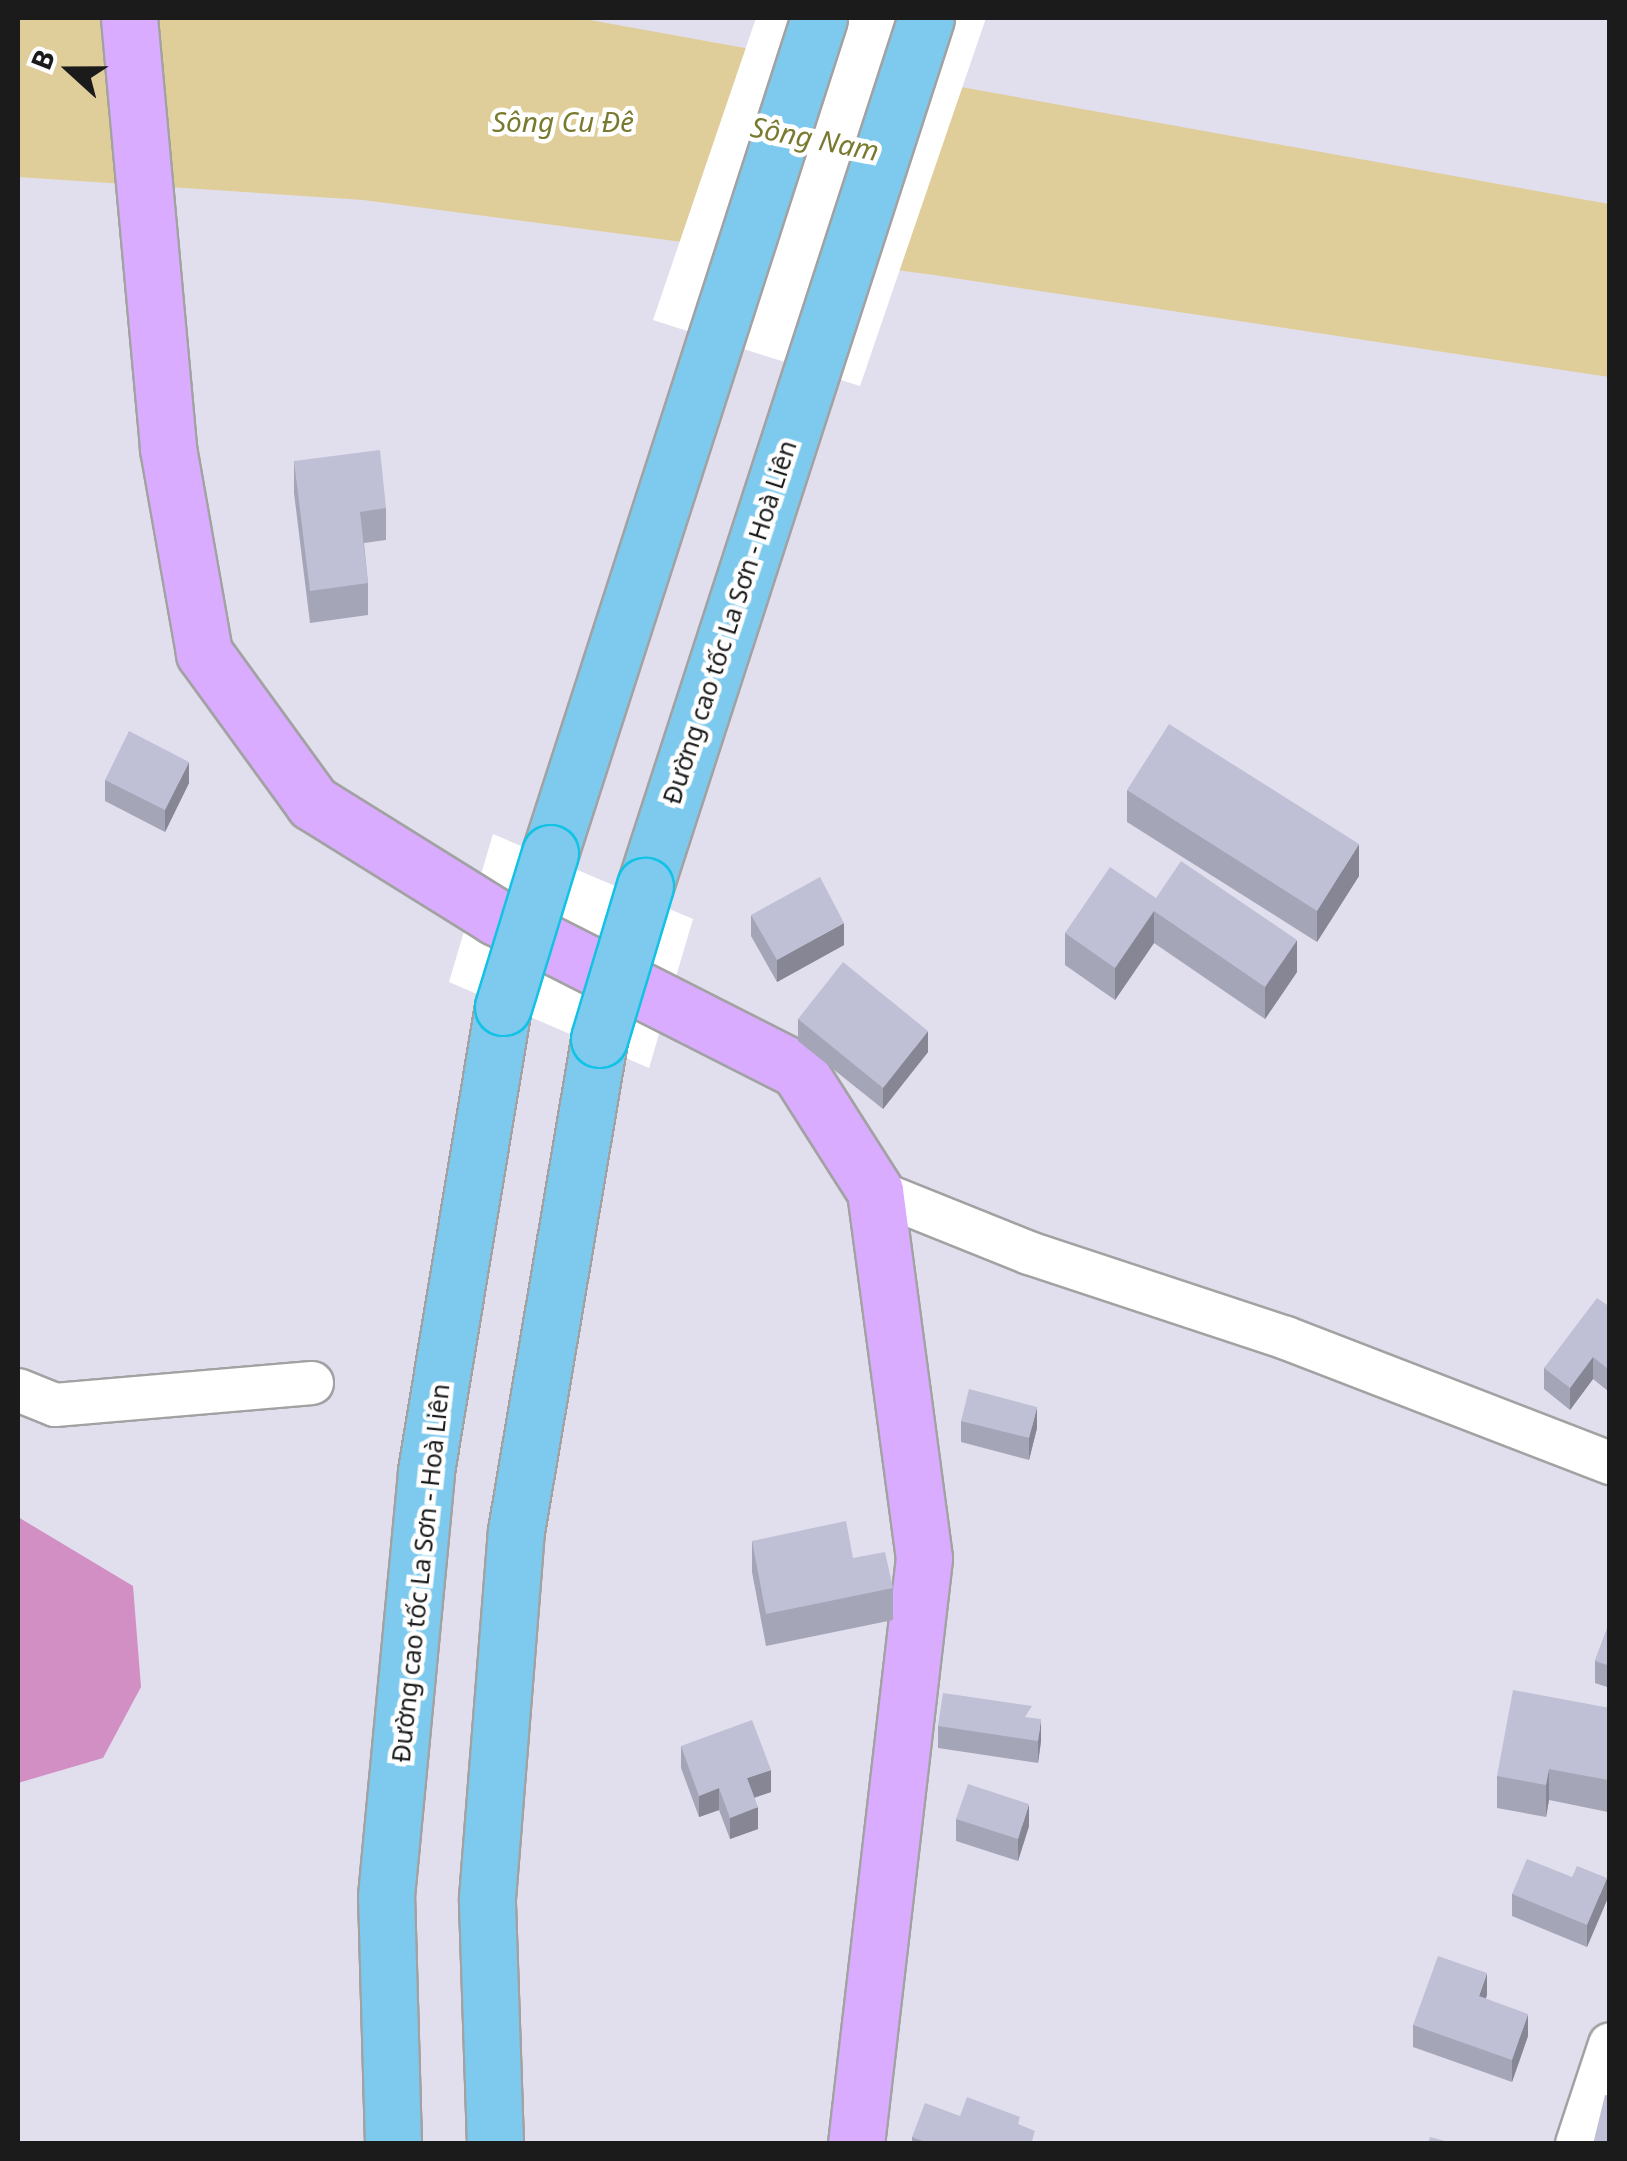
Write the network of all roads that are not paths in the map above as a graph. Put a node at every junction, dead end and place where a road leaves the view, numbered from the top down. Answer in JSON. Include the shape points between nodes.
{"nodes":[{"id":1,"x":129,"y":18,"type":"edge"},
{"id":2,"x":820,"y":18,"type":"edge"},
{"id":3,"x":926,"y":18,"type":"edge"},
{"id":4,"x":875,"y":1192,"type":"junction"},
{"id":5,"x":312,"y":1383,"type":"dead end"},
{"id":6,"x":18,"y":1390,"type":"edge"},
{"id":7,"x":1610,"y":1463,"type":"edge"},
{"id":8,"x":1610,"y":2044,"type":"edge"},
{"id":9,"x":394,"y":2144,"type":"edge"},
{"id":10,"x":494,"y":2144,"type":"edge"},
{"id":11,"x":856,"y":2144,"type":"edge"},
{"id":12,"x":1577,"y":2144,"type":"edge"}],
"edges":[{"from":1,"to":4,"type":"main road","via":[[168,448],[204,653],[313,803],[496,917],[798,1070]]},
{"from":2,"to":9,"type":"highway","name":"Đường cao tốc La Sơn - Hoà Liên","bridge":true,"via":[[716,327],[504,1007],[424,1490],[386,1896]]},
{"from":3,"to":10,"type":"highway","name":"Đường cao tốc La Sơn - Hoà Liên","bridge":true,"via":[[812,358],[600,1039],[516,1532],[487,1898]]},
{"from":4,"to":7,"type":"street","via":[[1029,1254],[1286,1338]]},
{"from":4,"to":11,"type":"main road","via":[[924,1558]]},
{"from":5,"to":6,"type":"street","via":[[55,1405]]},
{"from":8,"to":12,"type":"street"}]}
